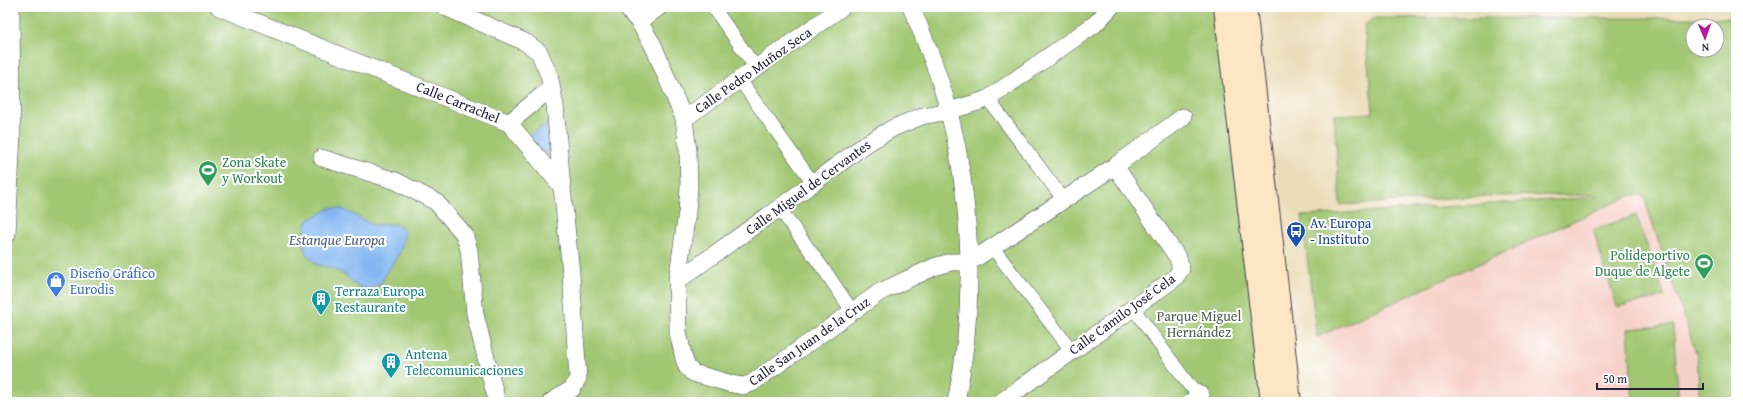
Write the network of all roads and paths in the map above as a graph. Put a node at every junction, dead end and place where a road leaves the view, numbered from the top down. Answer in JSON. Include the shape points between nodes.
{"nodes":[{"id":1,"x":11,"y":7,"type":"edge"},
{"id":2,"x":219,"y":7,"type":"edge"},
{"id":3,"x":445,"y":7,"type":"edge"},
{"id":4,"x":626,"y":7,"type":"edge"},
{"id":5,"x":659,"y":7,"type":"edge"},
{"id":6,"x":713,"y":7,"type":"edge"},
{"id":7,"x":842,"y":7,"type":"edge"},
{"id":8,"x":911,"y":7,"type":"edge"},
{"id":9,"x":1111,"y":7,"type":"edge"},
{"id":10,"x":1225,"y":7,"type":"edge"},
{"id":11,"x":1245,"y":7,"type":"edge"},
{"id":12,"x":639,"y":22,"type":"junction"},
{"id":13,"x":756,"y":68,"type":"junction"},
{"id":14,"x":740,"y":80,"type":"junction"},
{"id":15,"x":551,"y":88,"type":"junction"},
{"id":16,"x":988,"y":99,"type":"junction"},
{"id":17,"x":949,"y":111,"type":"junction"},
{"id":18,"x":1183,"y":117,"type":"dead end"},
{"id":19,"x":684,"y":119,"type":"junction"},
{"id":20,"x":509,"y":123,"type":"junction"},
{"id":21,"x":322,"y":158,"type":"dead end"},
{"id":22,"x":1115,"y":166,"type":"junction"},
{"id":23,"x":813,"y":183,"type":"junction"},
{"id":24,"x":562,"y":187,"type":"junction"},
{"id":25,"x":1064,"y":200,"type":"junction"},
{"id":26,"x":779,"y":208,"type":"junction"},
{"id":27,"x":7,"y":234,"type":"edge"},
{"id":28,"x":993,"y":248,"type":"junction"},
{"id":29,"x":970,"y":262,"type":"junction"},
{"id":30,"x":677,"y":281,"type":"junction"},
{"id":31,"x":1133,"y":308,"type":"junction"},
{"id":32,"x":852,"y":311,"type":"junction"},
{"id":33,"x":1072,"y":351,"type":"junction"},
{"id":34,"x":1196,"y":398,"type":"edge"},
{"id":35,"x":1010,"y":400,"type":"edge"},
{"id":36,"x":497,"y":402,"type":"edge"},
{"id":37,"x":551,"y":402,"type":"edge"},
{"id":38,"x":956,"y":402,"type":"edge"},
{"id":39,"x":1272,"y":402,"type":"edge"},
{"id":40,"x":1290,"y":402,"type":"edge"}],
"edges":[{"from":1,"to":27,"type":"street","via":[[12,135]]},
{"from":2,"to":20,"type":"street","name":"Calle Carrachel"},
{"from":3,"to":15,"type":"street","via":[[525,42],[539,52]]},
{"from":4,"to":12,"type":"street","name":"Calle San Juan de la Cruz"},
{"from":5,"to":12,"type":"street"},
{"from":6,"to":13,"type":"street"},
{"from":7,"to":13,"type":"street","name":"Calle Pedro Muñoz Seca"},
{"from":8,"to":17,"type":"street","via":[[939,77]]},
{"from":9,"to":16,"type":"street","name":"Calle Miguel de Cervantes","via":[[1095,24]]},
{"from":10,"to":39,"type":"main road"},
{"from":11,"to":40,"type":"main road"},
{"from":12,"to":19,"type":"street","name":"Calle San Juan de la Cruz","via":[[654,45]]},
{"from":13,"to":14,"type":"street","name":"Calle Pedro Muñoz Seca"},
{"from":14,"to":19,"type":"street","name":"Calle Pedro Muñoz Seca"},
{"from":14,"to":23,"type":"street"},
{"from":15,"to":20,"type":"street"},
{"from":15,"to":24,"type":"street","via":[[555,105]]},
{"from":16,"to":17,"type":"street","name":"Calle Miguel de Cervantes"},
{"from":16,"to":25,"type":"street"},
{"from":17,"to":23,"type":"street","name":"Calle Miguel de Cervantes","via":[[922,116],[893,128],[866,144]]},
{"from":17,"to":29,"type":"street","via":[[966,212]]},
{"from":18,"to":22,"type":"street"},
{"from":19,"to":30,"type":"street","name":"Calle San Juan de la Cruz","via":[[689,187]]},
{"from":20,"to":24,"type":"street","name":"Calle Carrachel"},
{"from":21,"to":36,"type":"street","via":[[396,181],[436,202],[464,234],[470,250],[475,314]]},
{"from":22,"to":25,"type":"street"},
{"from":22,"to":31,"type":"street","name":"Calle Camilo José Cela","via":[[1178,258],[1181,269],[1175,278]]},
{"from":23,"to":26,"type":"street","name":"Calle Miguel de Cervantes"},
{"from":24,"to":37,"type":"street","via":[[578,378],[572,389]]},
{"from":25,"to":28,"type":"street"},
{"from":26,"to":30,"type":"street","name":"Calle Miguel de Cervantes"},
{"from":26,"to":32,"type":"street"},
{"from":28,"to":29,"type":"street"},
{"from":28,"to":33,"type":"street"},
{"from":29,"to":32,"type":"street","name":"Calle San Juan de la Cruz","via":[[951,262],[934,266],[880,292]]},
{"from":29,"to":38,"type":"street","via":[[966,345]]},
{"from":30,"to":32,"type":"street","name":"Calle San Juan de la Cruz","via":[[678,332],[687,367],[693,373],[732,384],[744,386],[752,383]]},
{"from":31,"to":33,"type":"street","name":"Calle Camilo José Cela"},
{"from":31,"to":34,"type":"street"},
{"from":33,"to":35,"type":"street","name":"Calle Camilo José Cela"}]}
